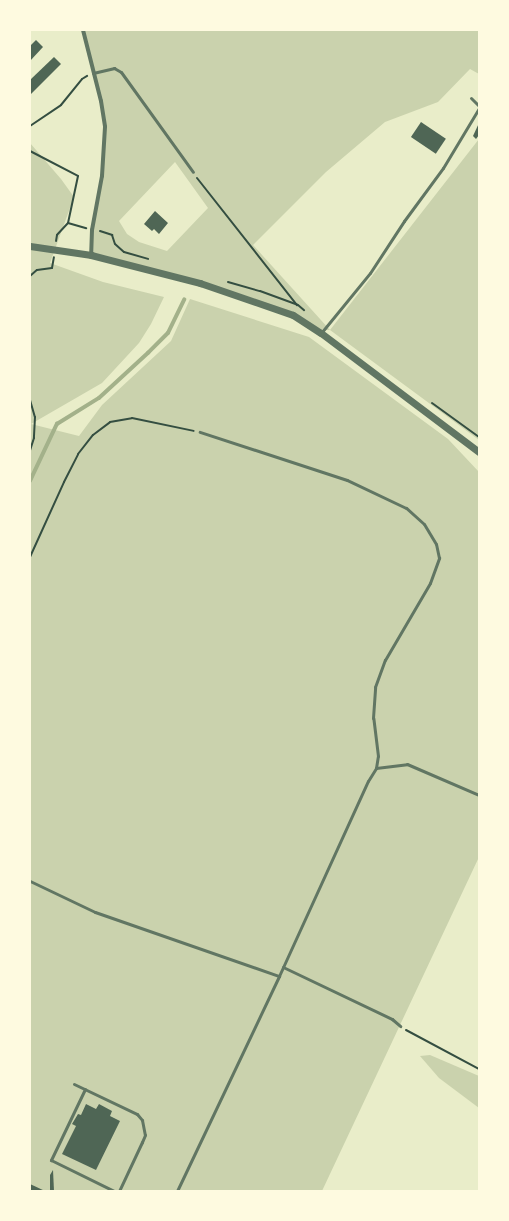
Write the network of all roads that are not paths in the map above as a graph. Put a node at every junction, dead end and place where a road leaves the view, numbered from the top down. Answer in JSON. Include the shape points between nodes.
{"nodes":[{"id":1,"x":83,"y":30,"type":"edge"},
{"id":2,"x":94,"y":73,"type":"junction"},
{"id":3,"x":471,"y":98,"type":"dead end"},
{"id":4,"x":479,"y":107,"type":"edge"},
{"id":5,"x":193,"y":172,"type":"road end"},
{"id":6,"x":30,"y":246,"type":"edge"},
{"id":7,"x":91,"y":255,"type":"junction"},
{"id":8,"x":321,"y":333,"type":"junction"},
{"id":9,"x":200,"y":432,"type":"road end"},
{"id":10,"x":479,"y":452,"type":"edge"},
{"id":11,"x":376,"y":768,"type":"junction"},
{"id":12,"x":479,"y":795,"type":"edge"},
{"id":13,"x":30,"y":881,"type":"edge"},
{"id":14,"x":283,"y":967,"type":"junction"},
{"id":15,"x":279,"y":976,"type":"junction"},
{"id":16,"x":400,"y":1026,"type":"road end"},
{"id":17,"x":74,"y":1084,"type":"dead end"},
{"id":18,"x":85,"y":1089,"type":"junction"},
{"id":19,"x":114,"y":1191,"type":"edge"},
{"id":20,"x":119,"y":1191,"type":"edge"},
{"id":21,"x":177,"y":1191,"type":"edge"}],
"edges":[{"from":1,"to":2,"type":"street"},
{"from":2,"to":5,"type":"lane","via":[[114,68],[121,72]]},
{"from":2,"to":7,"type":"street","via":[[105,127],[102,176],[92,230]]},
{"from":3,"to":4,"type":"lane"},
{"from":4,"to":8,"type":"lane","via":[[443,168],[370,273]]},
{"from":6,"to":7,"type":"street"},
{"from":7,"to":8,"type":"street","via":[[200,284],[262,304],[293,315]]},
{"from":8,"to":10,"type":"street"},
{"from":9,"to":11,"type":"lane","via":[[347,480],[406,508],[424,524],[436,544],[439,558],[430,583],[385,660],[376,687],[373,718],[378,756]]},
{"from":11,"to":12,"type":"lane","via":[[407,764]]},
{"from":11,"to":14,"type":"lane"},
{"from":13,"to":15,"type":"lane","via":[[95,912]]},
{"from":14,"to":15,"type":"lane"},
{"from":14,"to":16,"type":"lane","via":[[392,1019]]},
{"from":15,"to":21,"type":"lane"},
{"from":17,"to":18,"type":"lane"},
{"from":18,"to":19,"type":"lane","via":[[51,1160]]},
{"from":18,"to":20,"type":"lane","via":[[137,1114],[145,1127],[142,1142]]}]}
